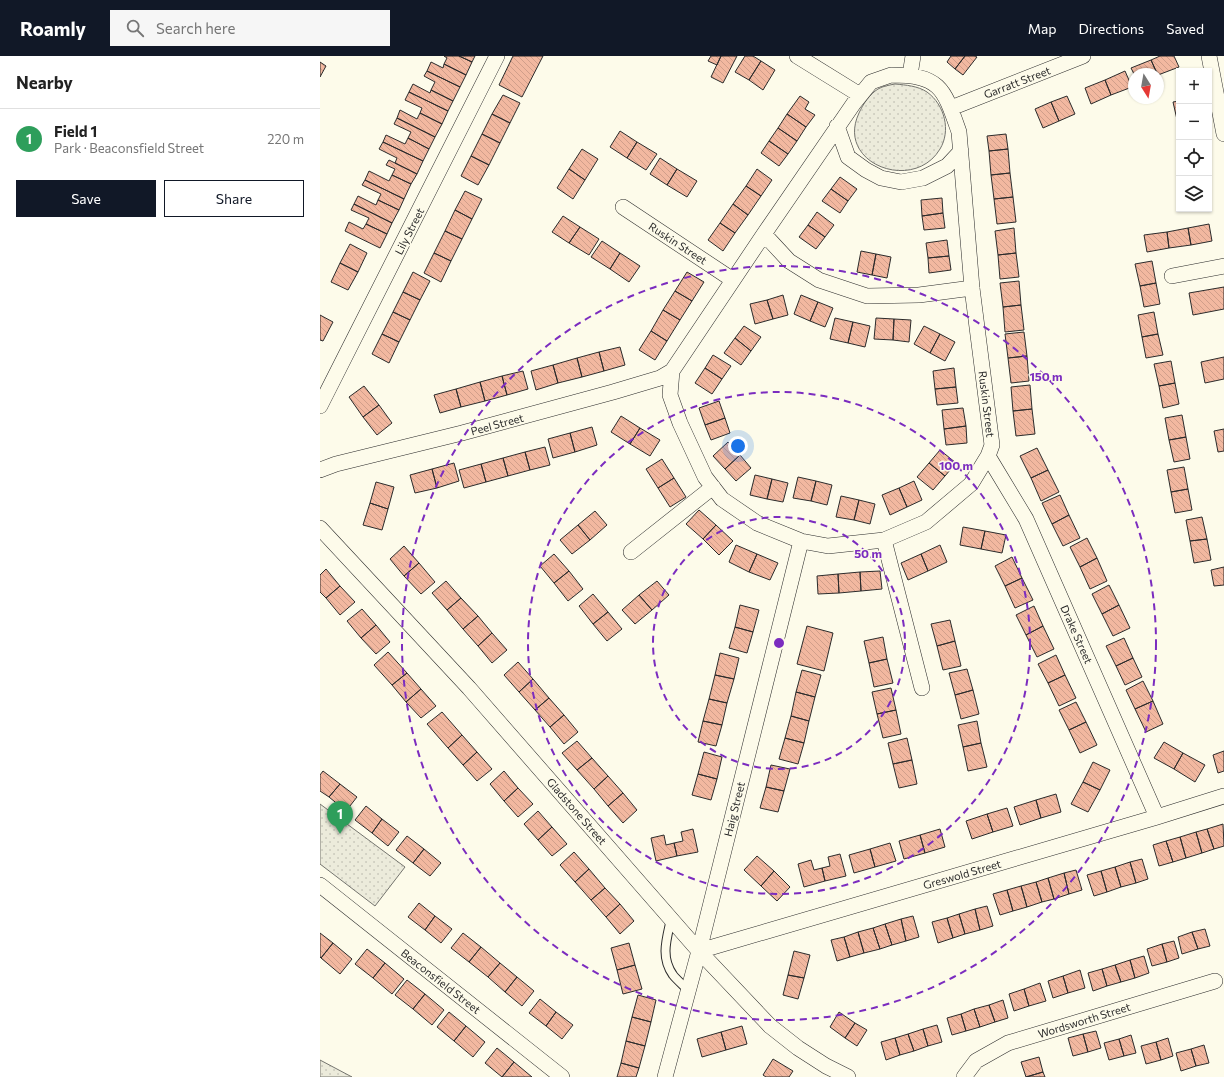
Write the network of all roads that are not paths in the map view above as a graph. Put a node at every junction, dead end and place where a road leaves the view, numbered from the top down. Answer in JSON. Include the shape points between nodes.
{"nodes":[{"id":1,"x":496,"y":56,"type":"edge"},
{"id":2,"x":797,"y":56,"type":"edge"},
{"id":3,"x":913,"y":56,"type":"edge"},
{"id":4,"x":1083,"y":56,"type":"edge"},
{"id":5,"x":1209,"y":56,"type":"edge"},
{"id":6,"x":910,"y":75,"type":"junction"},
{"id":7,"x":860,"y":95,"type":"junction"},
{"id":8,"x":951,"y":108,"type":"junction"},
{"id":9,"x":837,"y":126,"type":"junction"},
{"id":10,"x":1224,"y":134,"type":"edge"},
{"id":11,"x":961,"y":151,"type":"junction"},
{"id":12,"x":622,"y":207,"type":"dead end"},
{"id":13,"x":764,"y":234,"type":"junction"},
{"id":14,"x":1224,"y":266,"type":"edge"},
{"id":15,"x":1172,"y":276,"type":"dead end"},
{"id":16,"x":733,"y":280,"type":"junction"},
{"id":17,"x":972,"y":288,"type":"junction"},
{"id":18,"x":672,"y":371,"type":"junction"},
{"id":19,"x":320,"y":406,"type":"edge"},
{"id":20,"x":988,"y":456,"type":"junction"},
{"id":21,"x":320,"y":470,"type":"edge"},
{"id":22,"x":713,"y":487,"type":"junction"},
{"id":23,"x":320,"y":528,"type":"edge"},
{"id":24,"x":884,"y":540,"type":"junction"},
{"id":25,"x":800,"y":541,"type":"junction"},
{"id":26,"x":631,"y":552,"type":"dead end"},
{"id":27,"x":922,"y":688,"type":"dead end"},
{"id":28,"x":1224,"y":796,"type":"edge"},
{"id":29,"x":1157,"y":817,"type":"junction"},
{"id":30,"x":320,"y":885,"type":"edge"},
{"id":31,"x":671,"y":919,"type":"junction"},
{"id":32,"x":700,"y":951,"type":"junction"},
{"id":33,"x":1215,"y":981,"type":"dead end"},
{"id":34,"x":688,"y":991,"type":"junction"},
{"id":35,"x":562,"y":1077,"type":"edge"},
{"id":36,"x":665,"y":1077,"type":"edge"},
{"id":37,"x":848,"y":1077,"type":"edge"},
{"id":38,"x":964,"y":1077,"type":"edge"}],
"edges":[{"from":1,"to":19,"type":"street","name":"Lily Street"},
{"from":2,"to":7,"type":"street"},
{"from":3,"to":6,"type":"street"},
{"from":4,"to":8,"type":"street","name":"Garratt Street"},
{"from":5,"to":10,"type":"street"},
{"from":6,"to":7,"type":"street","name":"Ruskin Street","via":[[891,75],[871,82]]},
{"from":6,"to":8,"type":"street","name":"Ruskin Street","via":[[933,83],[943,93]]},
{"from":7,"to":9,"type":"street","name":"Ruskin Street"},
{"from":8,"to":11,"type":"street","name":"Ruskin Street","via":[[959,132]]},
{"from":9,"to":11,"type":"street","via":[[848,157],[881,178],[901,182],[924,178],[947,166]]},
{"from":9,"to":13,"type":"street","name":"Ruskin Street"},
{"from":11,"to":17,"type":"street","name":"Ruskin Street"},
{"from":12,"to":16,"type":"street","name":"Ruskin Street"},
{"from":13,"to":16,"type":"street","name":"Ruskin Street"},
{"from":13,"to":17,"type":"street","via":[[789,261],[819,280],[868,296],[919,295]]},
{"from":14,"to":15,"type":"street"},
{"from":16,"to":18,"type":"street","name":"Ruskin Street"},
{"from":17,"to":20,"type":"street","name":"Ruskin Street","via":[[991,434],[992,446]]},
{"from":18,"to":21,"type":"street","name":"Peel Street","via":[[660,378],[613,392]]},
{"from":18,"to":22,"type":"street","name":"Ruskin Street","via":[[670,395],[705,477]]},
{"from":20,"to":24,"type":"street","name":"Ruskin Street","via":[[971,484],[926,522]]},
{"from":20,"to":29,"type":"street","name":"Drake Street","via":[[1026,519]]},
{"from":22,"to":25,"type":"street","name":"Ruskin Street","via":[[722,499],[757,523]]},
{"from":22,"to":26,"type":"street"},
{"from":23,"to":31,"type":"street","name":"Gladstone Street","via":[[469,688]]},
{"from":24,"to":25,"type":"street","name":"Ruskin Street","via":[[828,546]]},
{"from":24,"to":27,"type":"street"},
{"from":25,"to":32,"type":"street","name":"Haig Street"},
{"from":28,"to":29,"type":"street","name":"Greswold Street"},
{"from":29,"to":32,"type":"street","name":"Greswold Street"},
{"from":30,"to":35,"type":"street","name":"Beaconsfield Street"},
{"from":31,"to":32,"type":"street","name":"Gladstone Street"},
{"from":31,"to":34,"type":"lane","via":[[664,949],[666,962],[673,975]]},
{"from":32,"to":34,"type":"street","name":"Haig Street"},
{"from":32,"to":37,"type":"street","name":"Gladstone Street","via":[[770,1026],[798,1048]]},
{"from":33,"to":38,"type":"street","name":"Wordsworth Street","via":[[1008,1043],[976,1061]]},
{"from":34,"to":36,"type":"street","name":"Haig Street"}]}
